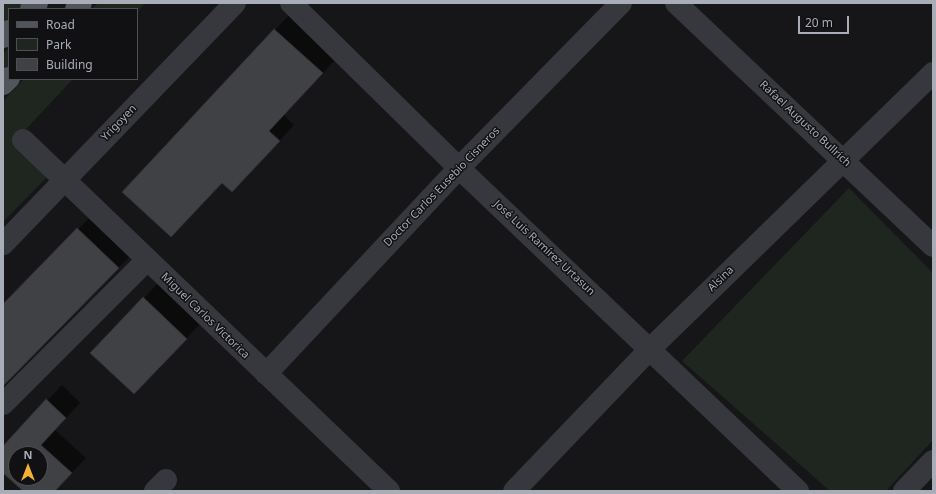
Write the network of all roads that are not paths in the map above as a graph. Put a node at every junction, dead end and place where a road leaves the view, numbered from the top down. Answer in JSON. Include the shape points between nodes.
{"nodes":[{"id":1,"x":234,"y":3,"type":"edge"},
{"id":2,"x":291,"y":3,"type":"edge"},
{"id":3,"x":621,"y":3,"type":"edge"},
{"id":4,"x":676,"y":3,"type":"edge"},
{"id":5,"x":933,"y":73,"type":"edge"},
{"id":6,"x":23,"y":140,"type":"dead end"},
{"id":7,"x":843,"y":160,"type":"junction"},
{"id":8,"x":459,"y":168,"type":"junction"},
{"id":9,"x":64,"y":181,"type":"junction"},
{"id":10,"x":3,"y":244,"type":"edge"},
{"id":11,"x":933,"y":246,"type":"edge"},
{"id":12,"x":147,"y":260,"type":"junction"},
{"id":13,"x":650,"y":349,"type":"junction"},
{"id":14,"x":266,"y":374,"type":"junction"},
{"id":15,"x":3,"y":404,"type":"edge"},
{"id":16,"x":933,"y":461,"type":"edge"},
{"id":17,"x":389,"y":491,"type":"edge"},
{"id":18,"x":514,"y":491,"type":"edge"},
{"id":19,"x":798,"y":491,"type":"edge"},
{"id":20,"x":904,"y":491,"type":"edge"}],
"edges":[{"from":1,"to":9,"type":"street","name":"Yrigoyen"},
{"from":2,"to":8,"type":"street","name":"José Luis Ramírez Urtasun"},
{"from":3,"to":8,"type":"street","name":"Doctor Carlos Eusebio Cisneros"},
{"from":4,"to":7,"type":"street","name":"Rafael Augusto Bullrich"},
{"from":5,"to":7,"type":"street","name":"Alsina"},
{"from":6,"to":9,"type":"street","name":"Miguel Carlos Victorica"},
{"from":7,"to":11,"type":"street","name":"Rafael Augusto Bullrich"},
{"from":7,"to":13,"type":"street","name":"Alsina"},
{"from":8,"to":13,"type":"street","name":"José Luis Ramírez Urtasun"},
{"from":8,"to":14,"type":"street","name":"Doctor Carlos Eusebio Cisneros"},
{"from":9,"to":10,"type":"street","name":"Yrigoyen"},
{"from":9,"to":12,"type":"street","name":"Miguel Carlos Victorica"},
{"from":12,"to":14,"type":"street","name":"Miguel Carlos Victorica"},
{"from":12,"to":15,"type":"street"},
{"from":13,"to":18,"type":"street","name":"Alsina"},
{"from":13,"to":19,"type":"street","name":"José Luis Ramírez Urtasun"},
{"from":14,"to":17,"type":"street","name":"Miguel Carlos Victorica"},
{"from":16,"to":20,"type":"street"}]}
